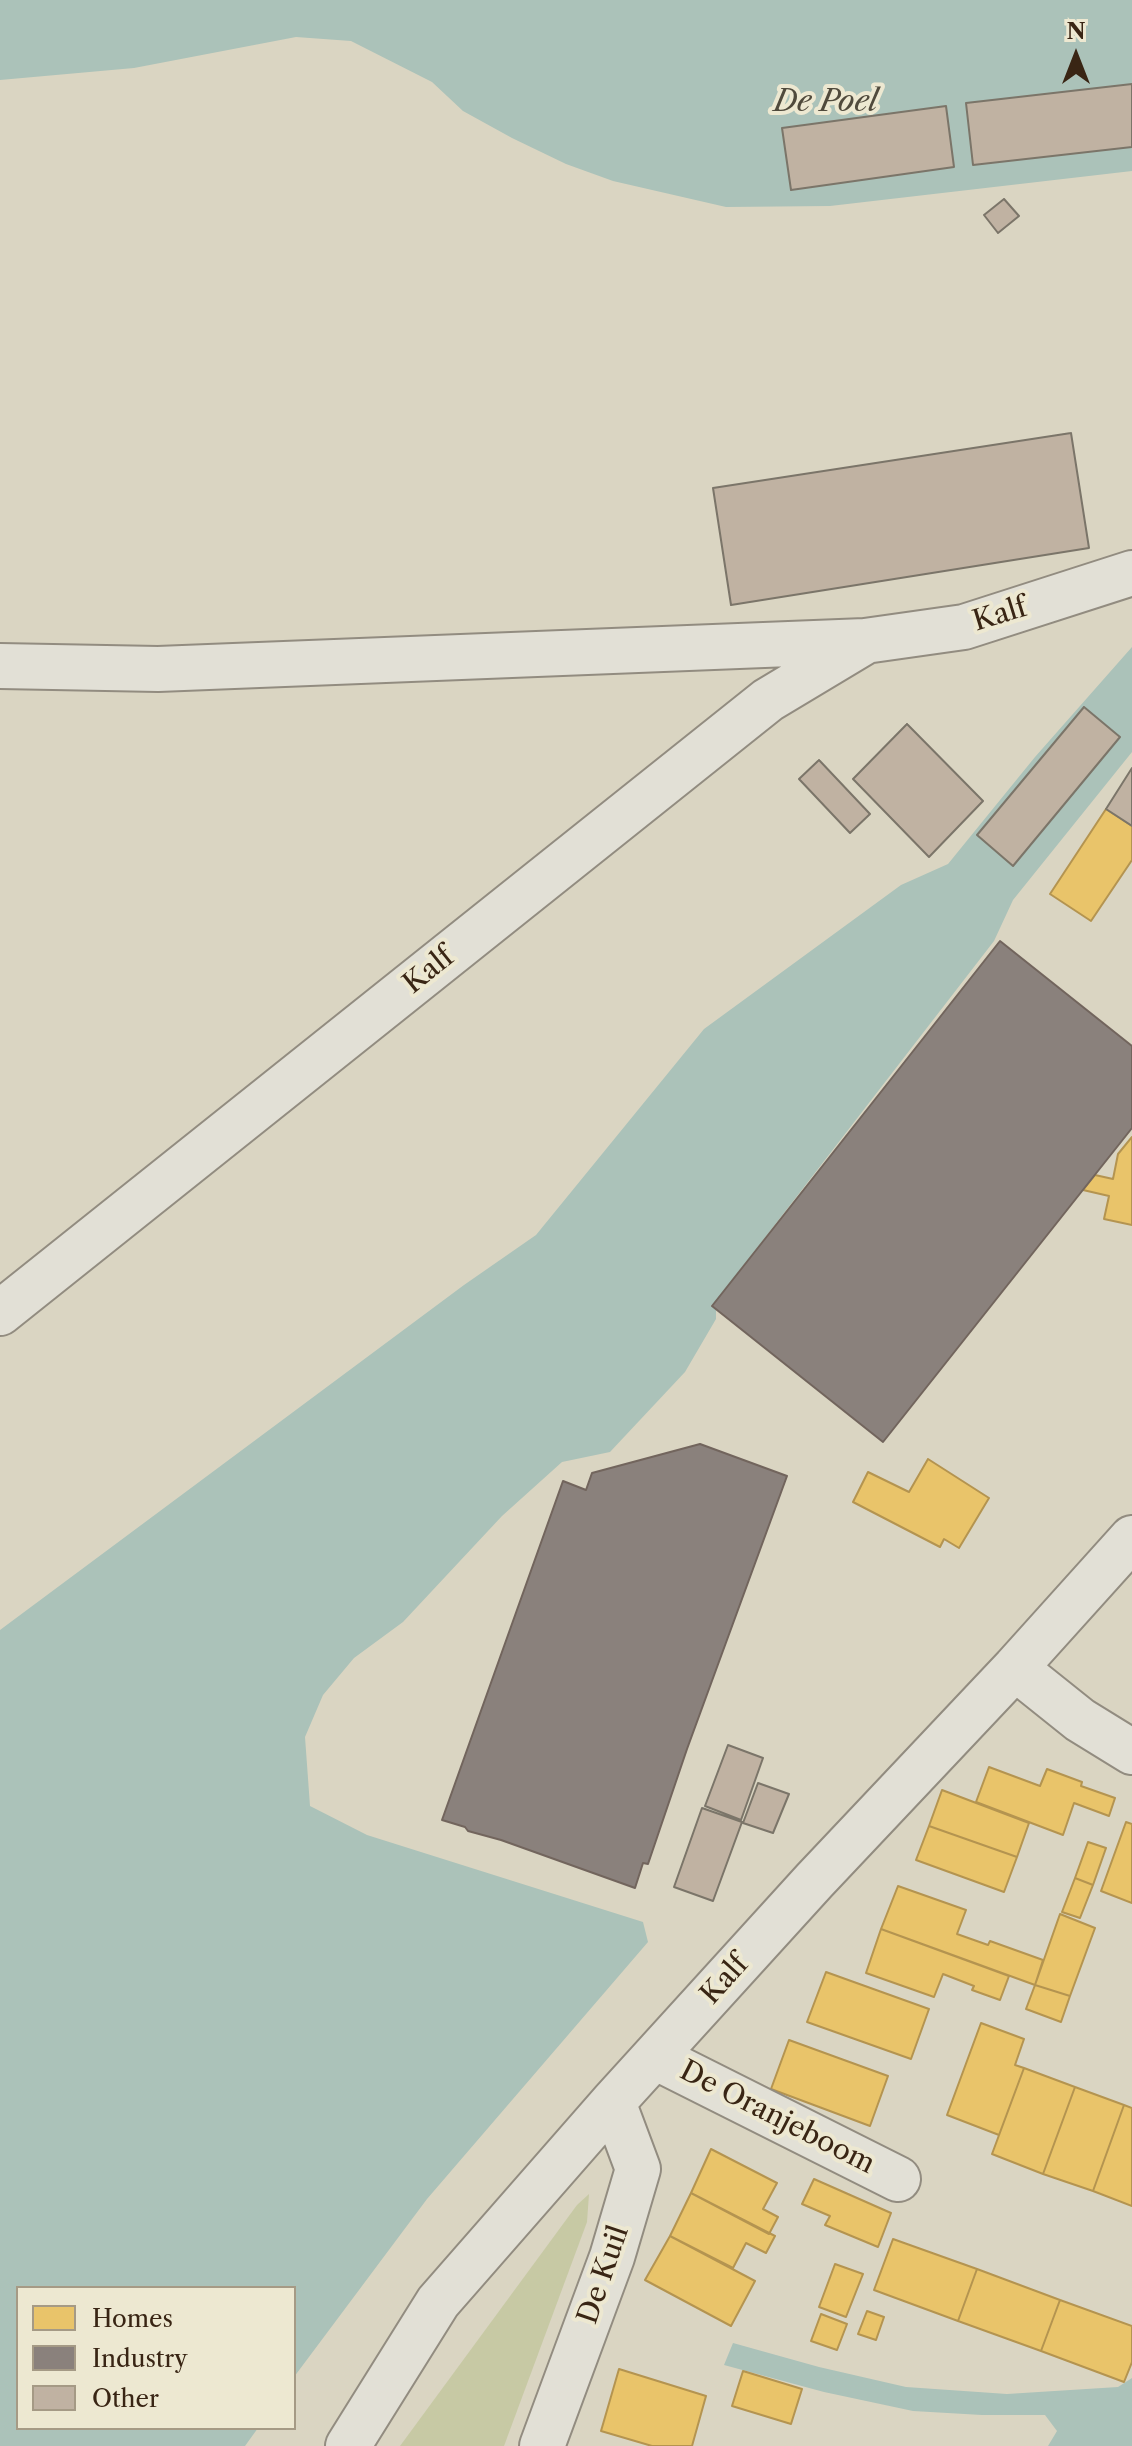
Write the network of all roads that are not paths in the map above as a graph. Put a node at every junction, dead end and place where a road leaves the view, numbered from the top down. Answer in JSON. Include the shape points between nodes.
{"nodes":[{"id":1,"x":1132,"y":573,"type":"edge"},
{"id":2,"x":865,"y":641,"type":"junction"},
{"id":3,"x":0,"y":666,"type":"edge"},
{"id":4,"x":0,"y":1313,"type":"edge"},
{"id":5,"x":1132,"y":1538,"type":"edge"},
{"id":6,"x":1015,"y":1668,"type":"junction"},
{"id":7,"x":1132,"y":1752,"type":"edge"},
{"id":8,"x":655,"y":2057,"type":"junction"},
{"id":9,"x":613,"y":2102,"type":"junction"},
{"id":10,"x":898,"y":2179,"type":"dead end"},
{"id":11,"x":348,"y":2446,"type":"edge"},
{"id":12,"x":542,"y":2446,"type":"edge"}],
"edges":[{"from":1,"to":2,"type":"street","name":"Kalf","via":[[964,627]]},
{"from":2,"to":3,"type":"street","name":"Kalf","via":[[158,669]]},
{"from":2,"to":4,"type":"street","name":"Kalf","via":[[768,700]]},
{"from":5,"to":6,"type":"street","name":"Kalf"},
{"from":6,"to":7,"type":"street","via":[[1080,1720]]},
{"from":6,"to":8,"type":"street","name":"Kalf"},
{"from":8,"to":9,"type":"street","name":"Kalf"},
{"from":8,"to":10,"type":"street","name":"De Oranjeboom"},
{"from":9,"to":11,"type":"street","name":"Kalf","via":[[438,2302]]},
{"from":9,"to":12,"type":"street","name":"De Kuil","via":[[638,2169],[612,2257]]}]}
